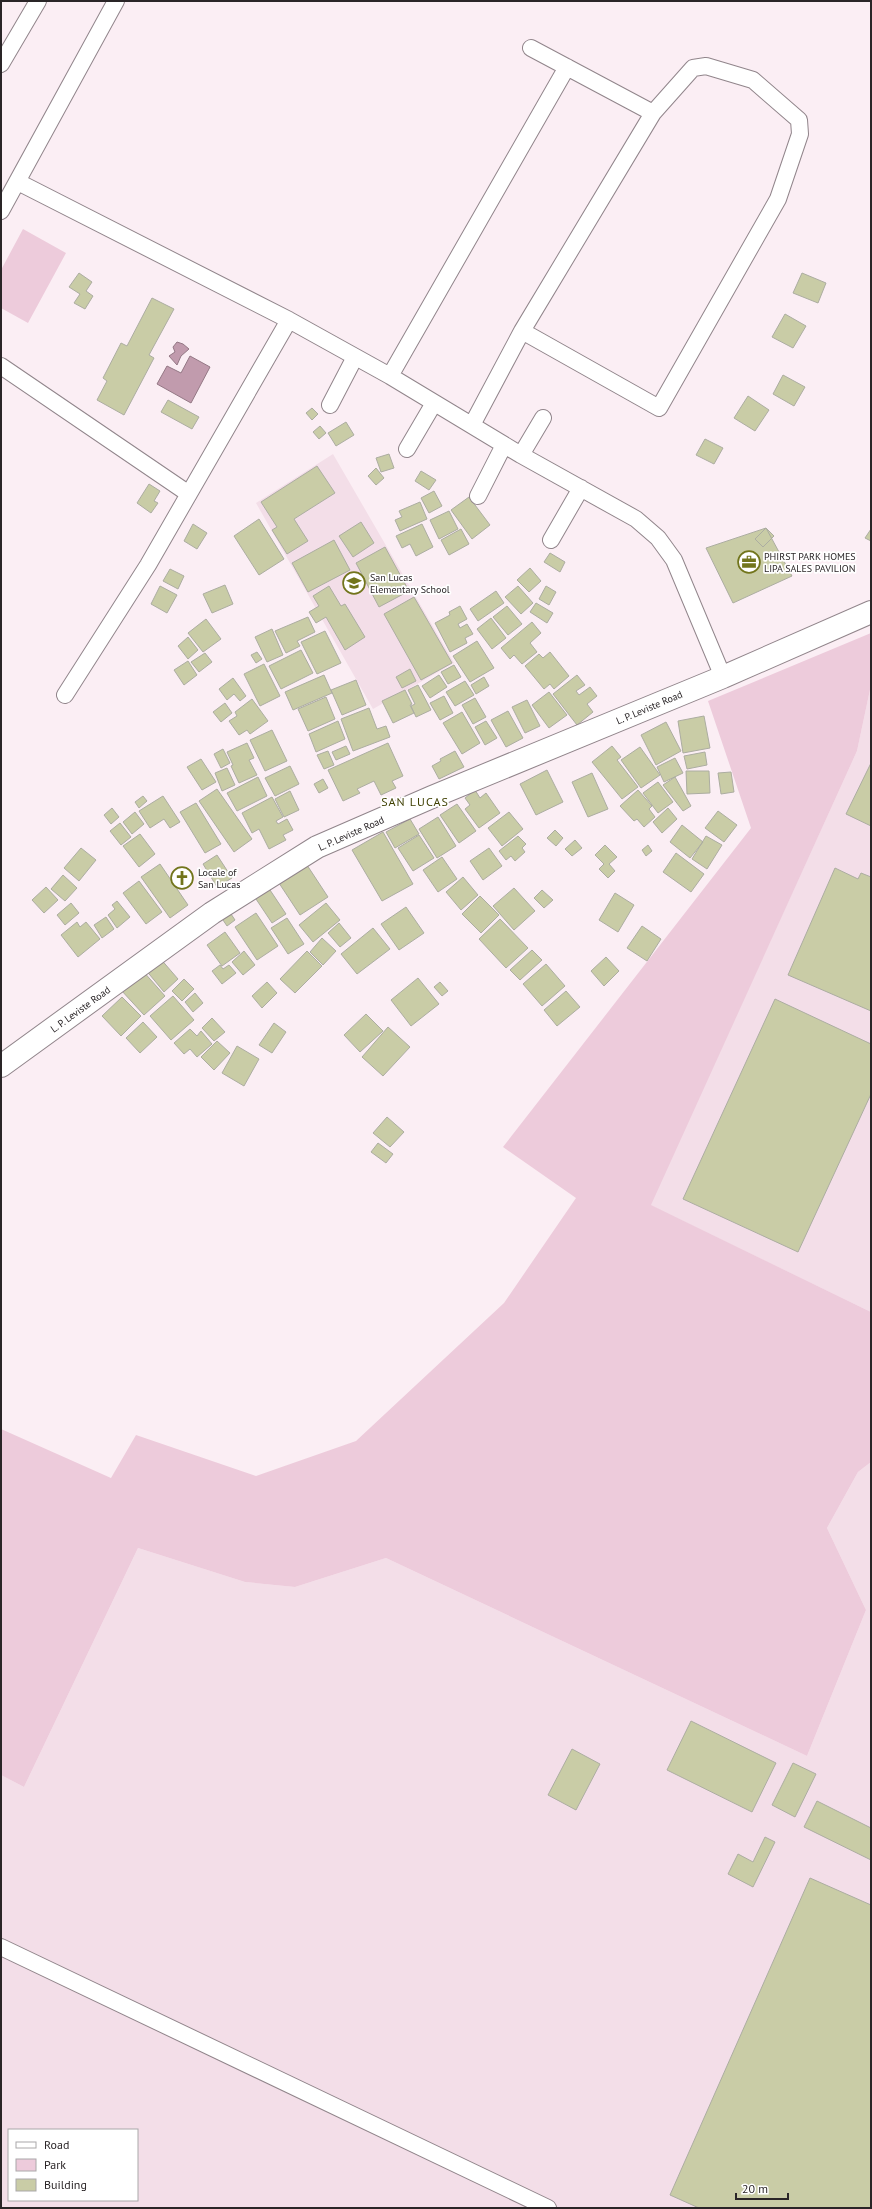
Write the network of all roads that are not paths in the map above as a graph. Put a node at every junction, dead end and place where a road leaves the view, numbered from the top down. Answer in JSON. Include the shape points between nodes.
{"nodes":[{"id":1,"x":38,"y":1,"type":"edge"},
{"id":2,"x":116,"y":1,"type":"edge"},
{"id":3,"x":531,"y":48,"type":"dead end"},
{"id":4,"x":1,"y":64,"type":"edge"},
{"id":5,"x":567,"y":67,"type":"junction"},
{"id":6,"x":653,"y":113,"type":"junction"},
{"id":7,"x":18,"y":182,"type":"junction"},
{"id":8,"x":1,"y":211,"type":"edge"},
{"id":9,"x":289,"y":320,"type":"junction"},
{"id":10,"x":522,"y":331,"type":"junction"},
{"id":11,"x":355,"y":357,"type":"junction"},
{"id":12,"x":1,"y":366,"type":"edge"},
{"id":13,"x":390,"y":376,"type":"junction"},
{"id":14,"x":434,"y":402,"type":"junction"},
{"id":15,"x":330,"y":405,"type":"dead end"},
{"id":16,"x":543,"y":418,"type":"dead end"},
{"id":17,"x":472,"y":425,"type":"junction"},
{"id":18,"x":504,"y":445,"type":"junction"},
{"id":19,"x":406,"y":449,"type":"dead end"},
{"id":20,"x":521,"y":455,"type":"junction"},
{"id":21,"x":581,"y":488,"type":"junction"},
{"id":22,"x":189,"y":494,"type":"junction"},
{"id":23,"x":478,"y":496,"type":"dead end"},
{"id":24,"x":551,"y":540,"type":"dead end"},
{"id":25,"x":871,"y":612,"type":"edge"},
{"id":26,"x":723,"y":677,"type":"junction"},
{"id":27,"x":64,"y":695,"type":"dead end"},
{"id":28,"x":1,"y":1066,"type":"edge"},
{"id":29,"x":1,"y":1947,"type":"edge"},
{"id":30,"x":548,"y":2208,"type":"edge"}],
"edges":[{"from":1,"to":4,"type":"street"},
{"from":2,"to":7,"type":"street"},
{"from":3,"to":5,"type":"street"},
{"from":5,"to":6,"type":"street"},
{"from":5,"to":13,"type":"street"},
{"from":6,"to":10,"type":"street"},
{"from":6,"to":10,"type":"street","via":[[693,68],[706,66],[753,80],[799,120],[800,134],[778,199],[659,408]]},
{"from":7,"to":8,"type":"street"},
{"from":7,"to":9,"type":"street"},
{"from":9,"to":11,"type":"street"},
{"from":9,"to":22,"type":"street"},
{"from":10,"to":17,"type":"street"},
{"from":11,"to":13,"type":"street"},
{"from":11,"to":15,"type":"street"},
{"from":12,"to":22,"type":"street"},
{"from":13,"to":14,"type":"street"},
{"from":14,"to":17,"type":"street"},
{"from":14,"to":19,"type":"street"},
{"from":16,"to":20,"type":"street"},
{"from":17,"to":18,"type":"street"},
{"from":18,"to":20,"type":"street"},
{"from":18,"to":23,"type":"street"},
{"from":20,"to":21,"type":"street"},
{"from":21,"to":24,"type":"street"},
{"from":21,"to":26,"type":"street","via":[[636,519],[658,538],[674,560]]},
{"from":22,"to":27,"type":"street","via":[[148,565]]},
{"from":25,"to":26,"type":"main road","name":"L. P. Leviste Road"},
{"from":26,"to":28,"type":"main road","name":"L. P. Leviste Road","via":[[317,847],[212,913]]},
{"from":29,"to":30,"type":"street"}]}
